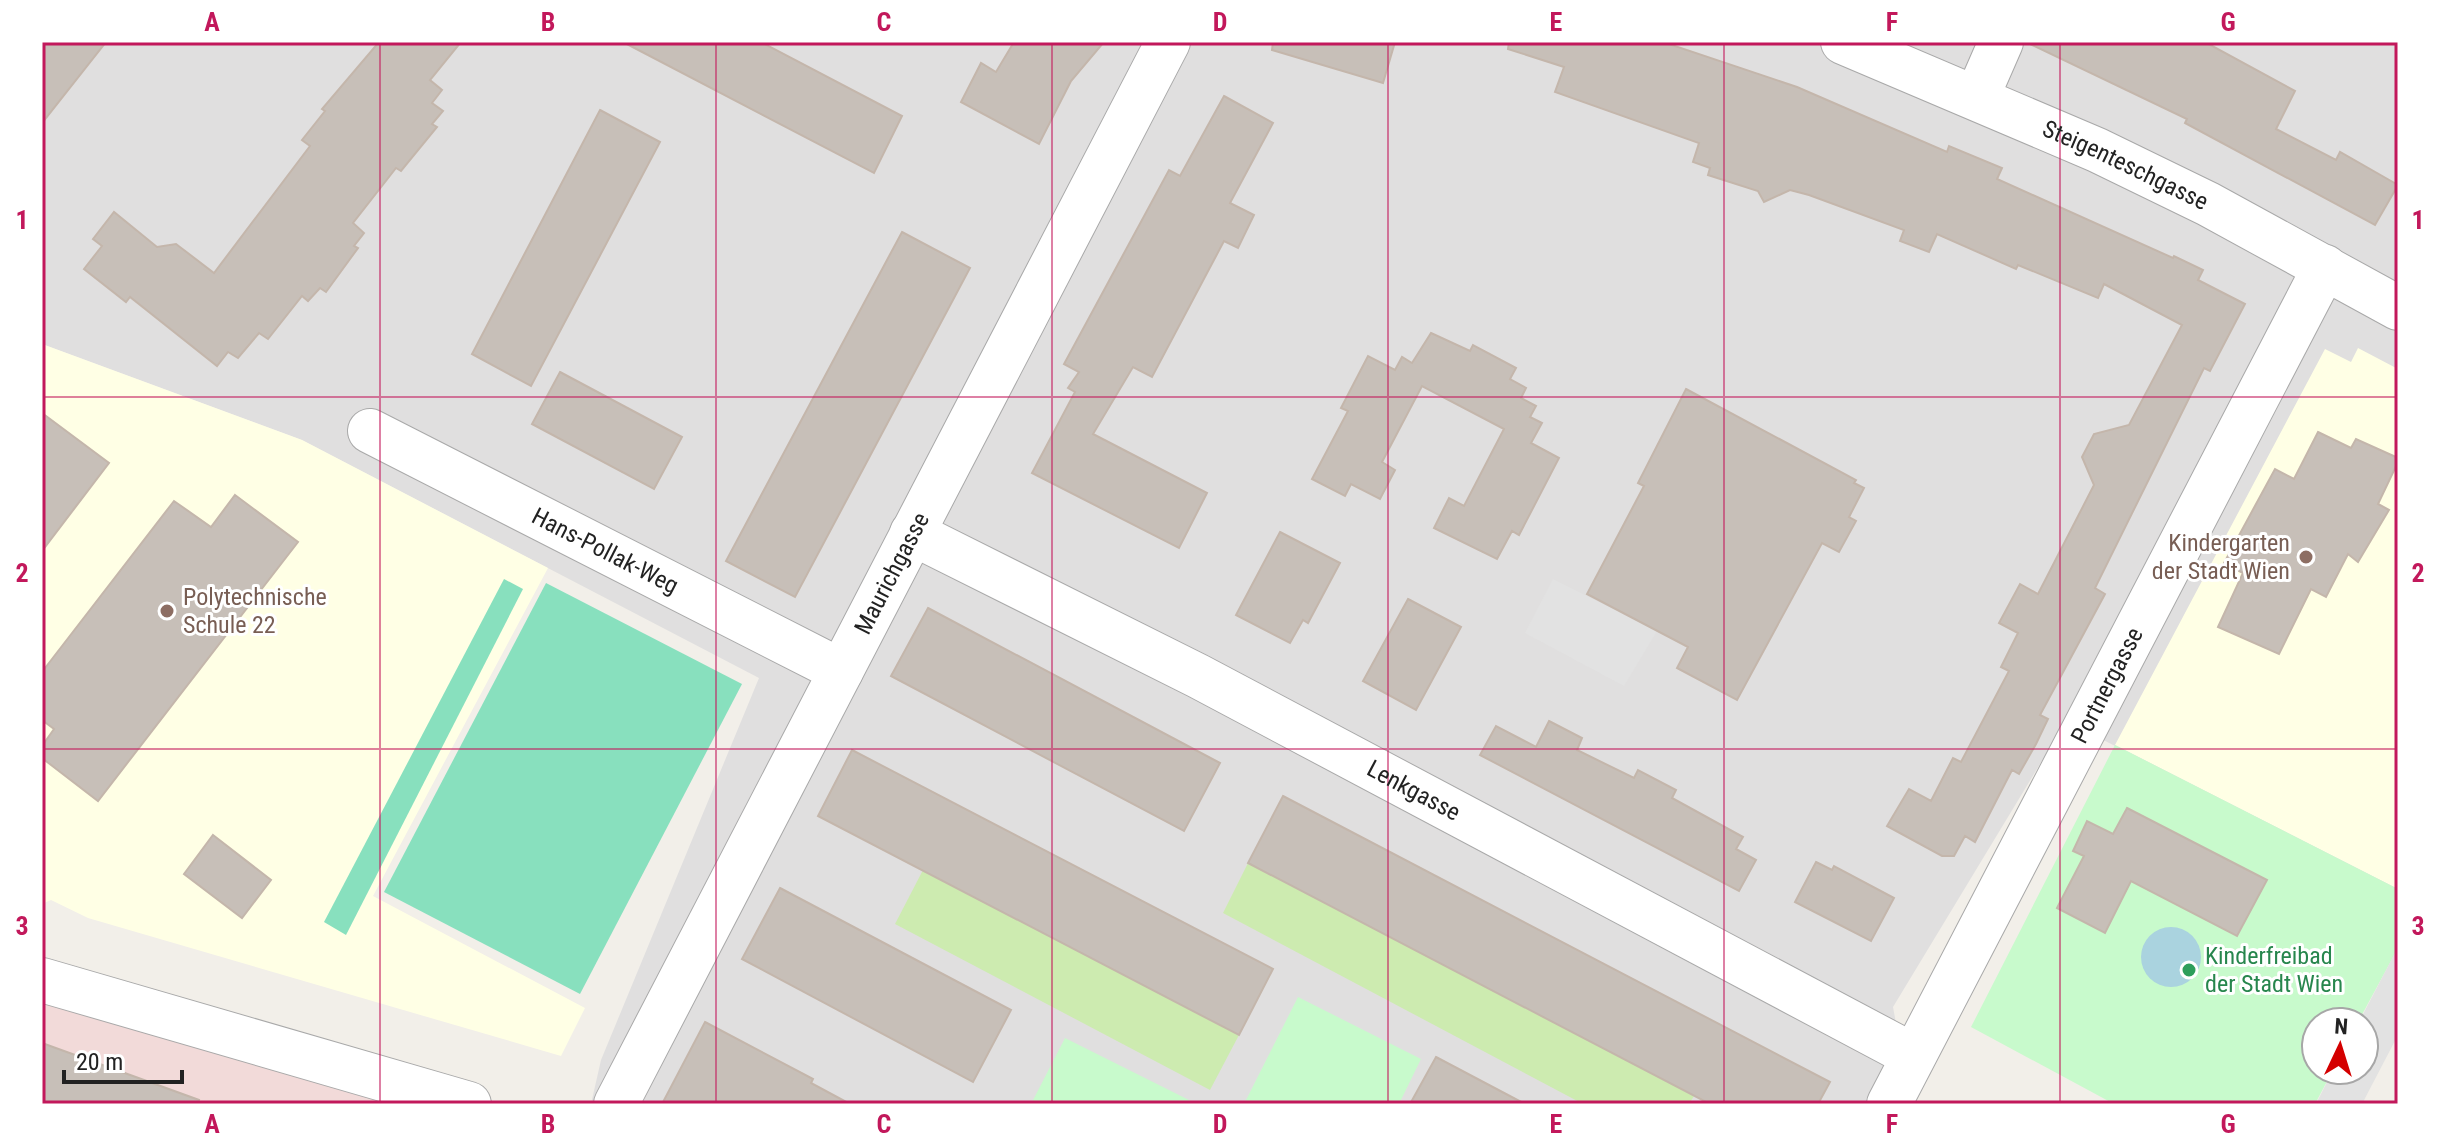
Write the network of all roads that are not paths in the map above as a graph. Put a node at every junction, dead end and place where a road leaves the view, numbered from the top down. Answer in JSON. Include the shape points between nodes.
{"nodes":[{"id":1,"x":1168,"y":42,"type":"edge"},
{"id":2,"x":1843,"y":42,"type":"edge"},
{"id":3,"x":2001,"y":42,"type":"edge"},
{"id":4,"x":1977,"y":97,"type":"junction"},
{"id":5,"x":2325,"y":267,"type":"junction"},
{"id":6,"x":2393,"y":294,"type":"edge"},
{"id":7,"x":370,"y":431,"type":"dead end"},
{"id":8,"x":912,"y":533,"type":"junction"},
{"id":9,"x":841,"y":671,"type":"junction"},
{"id":10,"x":42,"y":980,"type":"edge"},
{"id":11,"x":1912,"y":1055,"type":"junction"},
{"id":12,"x":469,"y":1104,"type":"edge"},
{"id":13,"x":616,"y":1104,"type":"edge"},
{"id":14,"x":1889,"y":1104,"type":"edge"}],
"edges":[{"from":1,"to":8,"type":"street","name":"Maurichgasse"},
{"from":2,"to":4,"type":"street","name":"Steigenteschgasse"},
{"from":3,"to":4,"type":"street"},
{"from":4,"to":5,"type":"street","name":"Steigenteschgasse","via":[[2208,204]]},
{"from":5,"to":6,"type":"street","name":"Steigenteschgasse"},
{"from":5,"to":11,"type":"street","name":"Portnergasse"},
{"from":7,"to":9,"type":"street","name":"Hans-Pollak-Weg"},
{"from":8,"to":9,"type":"street","name":"Maurichgasse"},
{"from":8,"to":11,"type":"street","name":"Lenkgasse","via":[[1198,676]]},
{"from":9,"to":13,"type":"street","name":"Maurichgasse"},
{"from":10,"to":12,"type":"street"},
{"from":11,"to":14,"type":"street","name":"Portnergasse"}]}
